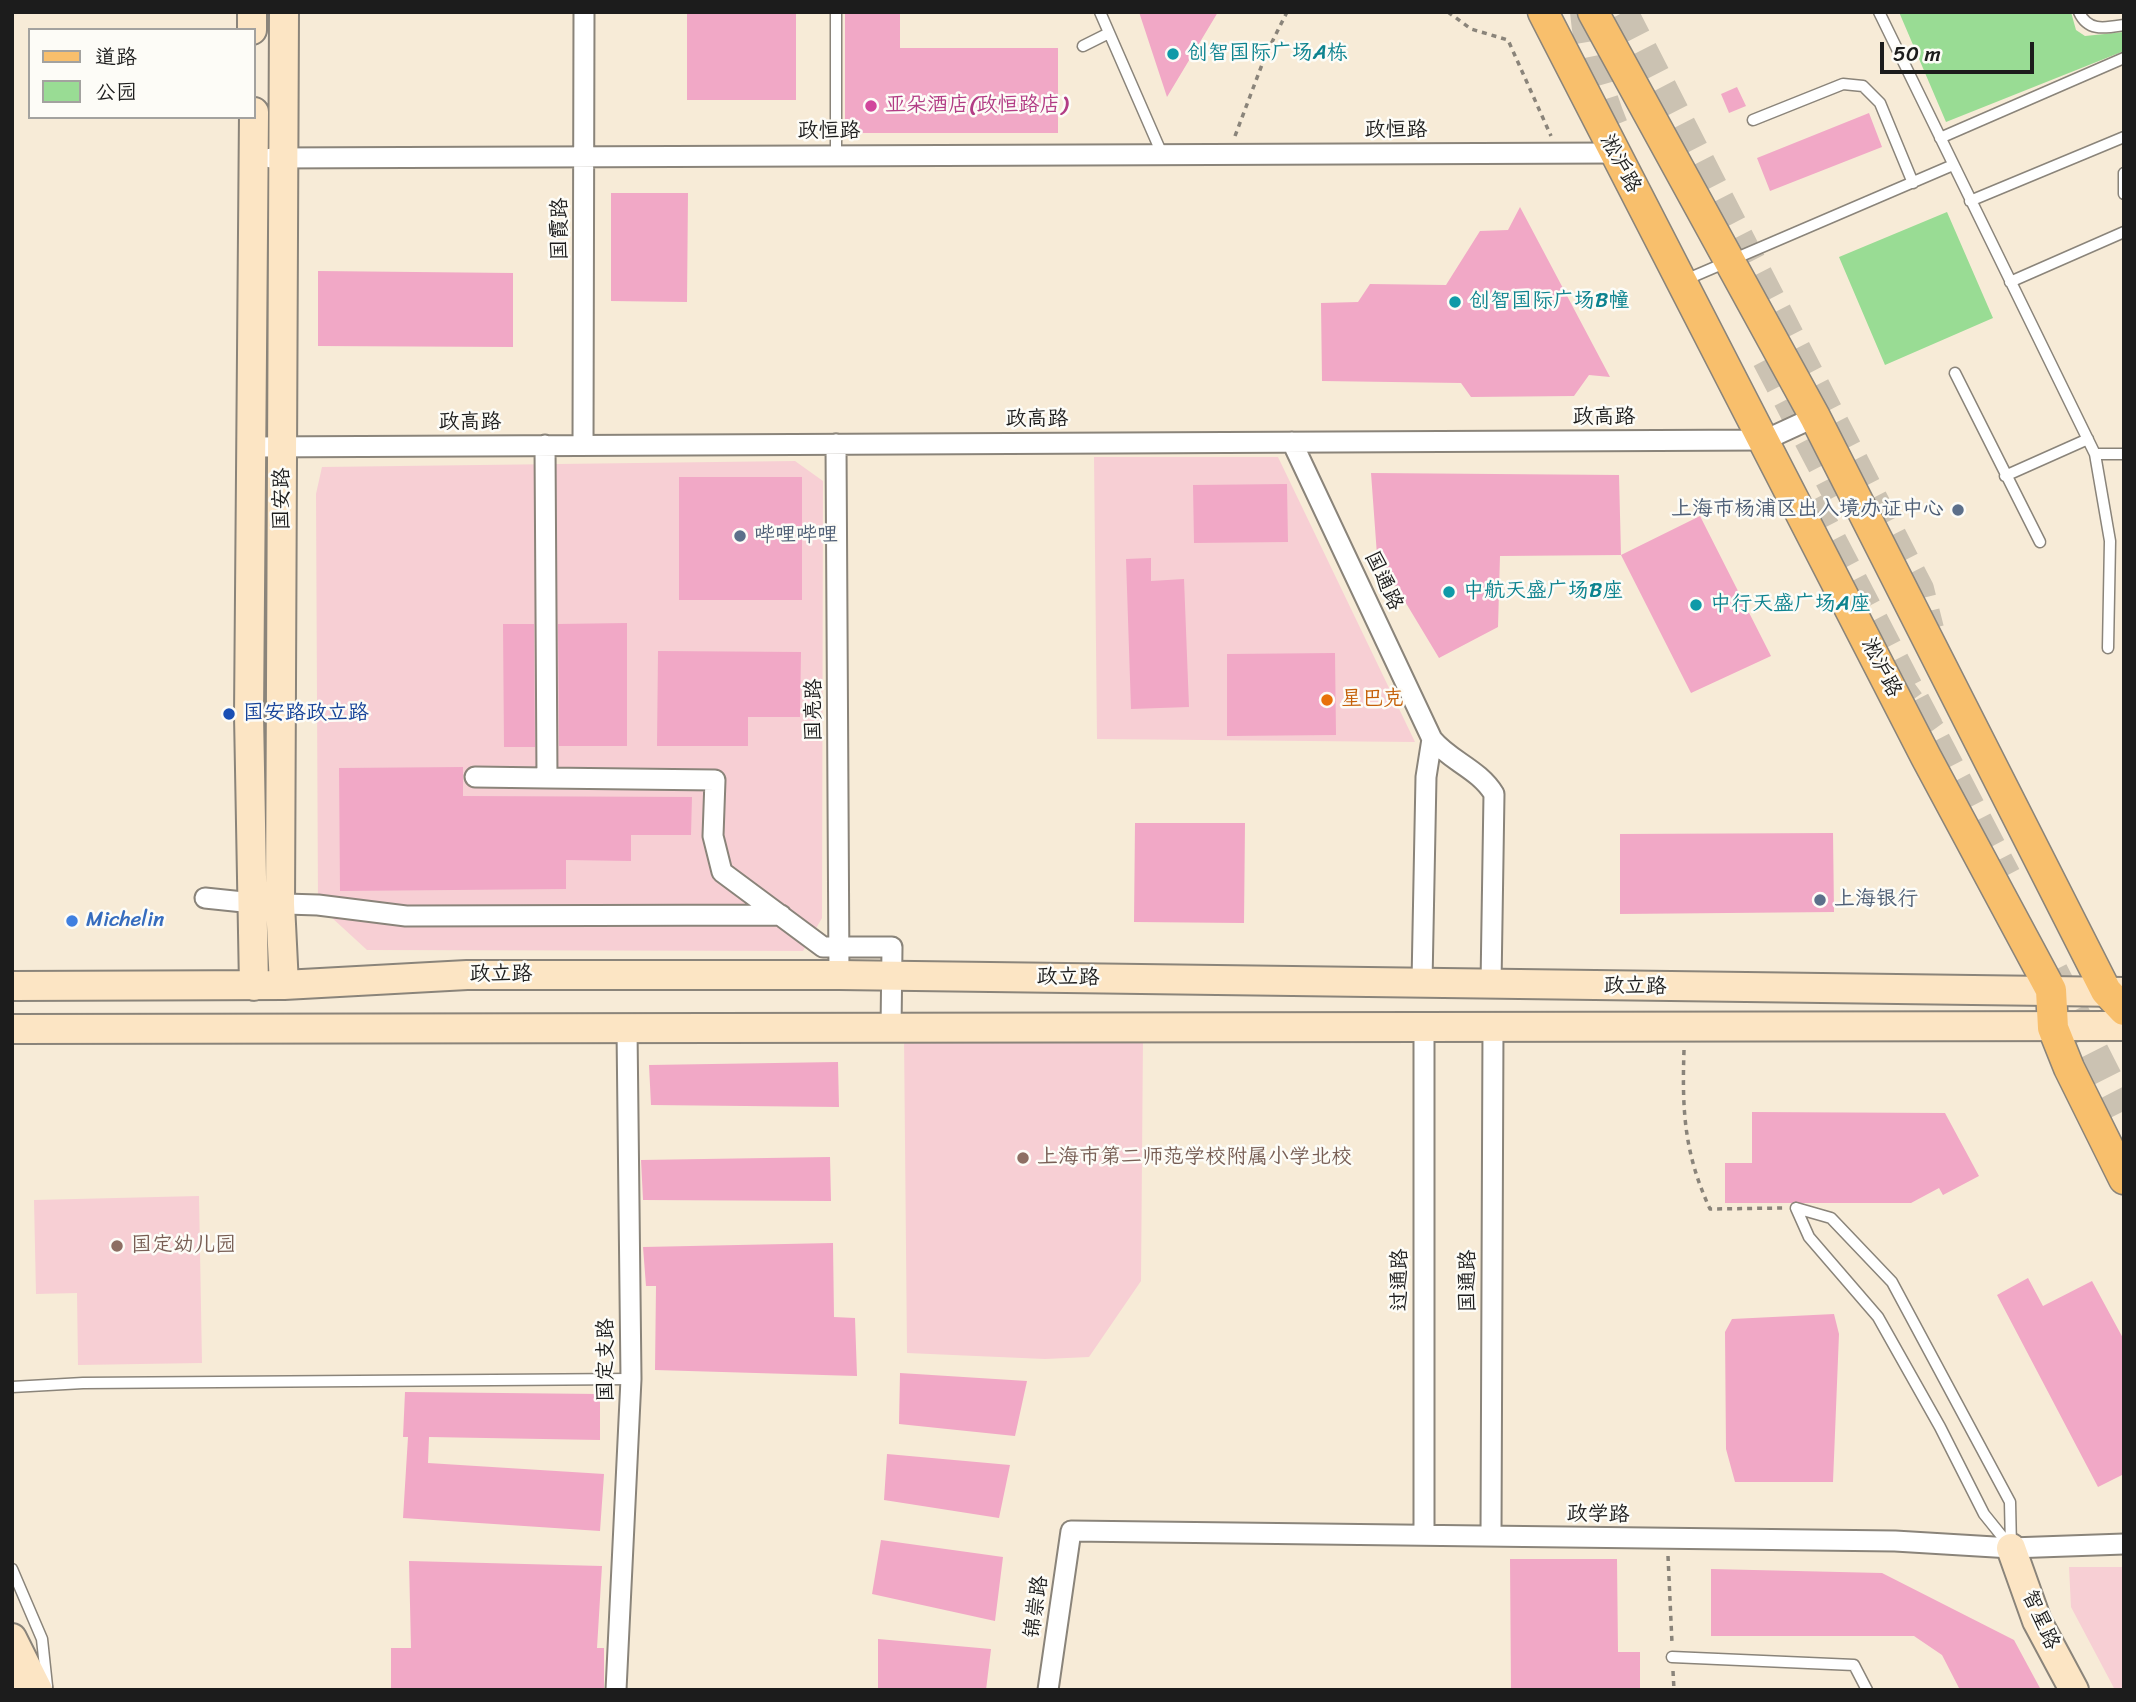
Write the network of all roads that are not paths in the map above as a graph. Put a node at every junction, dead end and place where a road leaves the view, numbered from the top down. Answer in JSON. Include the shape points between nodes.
{"nodes":[{"id":1,"x":284,"y":12,"type":"edge"},
{"id":2,"x":584,"y":12,"type":"edge"},
{"id":3,"x":836,"y":12,"type":"edge"},
{"id":4,"x":1100,"y":12,"type":"edge"},
{"id":5,"x":1543,"y":12,"type":"edge"},
{"id":6,"x":1879,"y":12,"type":"edge"},
{"id":7,"x":2079,"y":12,"type":"edge"},
{"id":8,"x":1599,"y":19,"type":"edge"},
{"id":9,"x":2124,"y":25,"type":"edge"},
{"id":10,"x":1109,"y":33,"type":"junction"},
{"id":11,"x":1083,"y":46,"type":"dead end"},
{"id":12,"x":2124,"y":58,"type":"edge"},
{"id":13,"x":254,"y":119,"type":"edge"},
{"id":14,"x":1753,"y":120,"type":"dead end"},
{"id":15,"x":2124,"y":137,"type":"edge"},
{"id":16,"x":1940,"y":138,"type":"junction"},
{"id":17,"x":1614,"y":153,"type":"junction"},
{"id":18,"x":1162,"y":154,"type":"junction"},
{"id":19,"x":836,"y":155,"type":"junction"},
{"id":20,"x":584,"y":156,"type":"junction"},
{"id":21,"x":254,"y":158,"type":"junction"},
{"id":22,"x":285,"y":158,"type":"junction"},
{"id":23,"x":1953,"y":165,"type":"junction"},
{"id":24,"x":2124,"y":173,"type":"edge"},
{"id":25,"x":1913,"y":183,"type":"junction"},
{"id":26,"x":2124,"y":194,"type":"edge"},
{"id":27,"x":1970,"y":201,"type":"junction"},
{"id":28,"x":2124,"y":232,"type":"edge"},
{"id":29,"x":1730,"y":261,"type":"junction"},
{"id":30,"x":1682,"y":282,"type":"junction"},
{"id":31,"x":2010,"y":282,"type":"junction"},
{"id":32,"x":1955,"y":373,"type":"dead end"},
{"id":33,"x":1815,"y":417,"type":"junction"},
{"id":34,"x":2088,"y":439,"type":"junction"},
{"id":35,"x":1765,"y":440,"type":"junction"},
{"id":36,"x":1292,"y":442,"type":"junction"},
{"id":37,"x":836,"y":444,"type":"junction"},
{"id":38,"x":545,"y":445,"type":"junction"},
{"id":39,"x":583,"y":445,"type":"junction"},
{"id":40,"x":254,"y":446,"type":"junction"},
{"id":41,"x":283,"y":446,"type":"junction"},
{"id":42,"x":2095,"y":454,"type":"junction"},
{"id":43,"x":2124,"y":454,"type":"edge"},
{"id":44,"x":2005,"y":476,"type":"junction"},
{"id":45,"x":2039,"y":542,"type":"dead end"},
{"id":46,"x":2108,"y":648,"type":"dead end"},
{"id":47,"x":1432,"y":738,"type":"junction"},
{"id":48,"x":475,"y":777,"type":"dead end"},
{"id":49,"x":547,"y":778,"type":"junction"},
{"id":50,"x":205,"y":898,"type":"dead end"},
{"id":51,"x":266,"y":904,"type":"junction"},
{"id":52,"x":781,"y":915,"type":"junction"},
{"id":53,"x":839,"y":946,"type":"junction"},
{"id":54,"x":839,"y":975,"type":"junction"},
{"id":55,"x":891,"y":975,"type":"junction"},
{"id":56,"x":1422,"y":982,"type":"junction"},
{"id":57,"x":1490,"y":984,"type":"junction"},
{"id":58,"x":284,"y":985,"type":"junction"},
{"id":59,"x":12,"y":986,"type":"edge"},
{"id":60,"x":254,"y":986,"type":"junction"},
{"id":61,"x":2051,"y":990,"type":"junction"},
{"id":62,"x":2118,"y":998,"type":"edge"},
{"id":63,"x":1424,"y":1026,"type":"junction"},
{"id":64,"x":1493,"y":1026,"type":"junction"},
{"id":65,"x":2124,"y":1026,"type":"edge"},
{"id":66,"x":2053,"y":1028,"type":"junction"},
{"id":67,"x":12,"y":1029,"type":"edge"},
{"id":68,"x":627,"y":1029,"type":"junction"},
{"id":69,"x":891,"y":1030,"type":"junction"},
{"id":70,"x":2124,"y":1179,"type":"edge"},
{"id":71,"x":631,"y":1379,"type":"junction"},
{"id":72,"x":12,"y":1387,"type":"edge"},
{"id":73,"x":1071,"y":1531,"type":"joint"},
{"id":74,"x":1424,"y":1535,"type":"junction"},
{"id":75,"x":1490,"y":1536,"type":"junction"},
{"id":76,"x":2124,"y":1544,"type":"edge"},
{"id":77,"x":2011,"y":1548,"type":"junction"},
{"id":78,"x":12,"y":1569,"type":"edge"},
{"id":79,"x":12,"y":1638,"type":"edge"},
{"id":80,"x":1672,"y":1657,"type":"road end"},
{"id":81,"x":38,"y":1690,"type":"edge"},
{"id":82,"x":47,"y":1690,"type":"edge"},
{"id":83,"x":616,"y":1690,"type":"edge"},
{"id":84,"x":1048,"y":1690,"type":"edge"},
{"id":85,"x":1867,"y":1690,"type":"edge"},
{"id":86,"x":2074,"y":1690,"type":"edge"}],
"edges":[{"from":1,"to":22,"type":"main road","name":"国安路"},
{"from":2,"to":20,"type":"street","name":"国霞路"},
{"from":3,"to":19,"type":"lane"},
{"from":4,"to":10,"type":"lane"},
{"from":5,"to":17,"type":"main road","name":"淞沪路"},
{"from":6,"to":16,"type":"lane"},
{"from":7,"to":9,"type":"lane","via":[[2094,28]]},
{"from":8,"to":29,"type":"main road"},
{"from":10,"to":11,"type":"lane"},
{"from":10,"to":18,"type":"lane"},
{"from":12,"to":16,"type":"lane"},
{"from":13,"to":21,"type":"main road","name":"国安路"},
{"from":14,"to":25,"type":"lane","via":[[1843,84],[1863,86],[1880,103]]},
{"from":15,"to":27,"type":"lane"},
{"from":16,"to":23,"type":"lane"},
{"from":17,"to":18,"type":"street","name":"政恒路"},
{"from":17,"to":30,"type":"main road","name":"淞沪路"},
{"from":18,"to":19,"type":"street","name":"政恒路"},
{"from":19,"to":20,"type":"street","name":"政恒路"},
{"from":20,"to":22,"type":"street","name":"政恒路"},
{"from":20,"to":39,"type":"street","name":"国霞路"},
{"from":21,"to":22,"type":"street","name":"政恒路"},
{"from":21,"to":40,"type":"main road","name":"国安路"},
{"from":22,"to":41,"type":"main road","name":"国安路"},
{"from":23,"to":25,"type":"lane"},
{"from":23,"to":27,"type":"lane"},
{"from":24,"to":26,"type":"lane"},
{"from":25,"to":29,"type":"lane"},
{"from":27,"to":31,"type":"lane"},
{"from":28,"to":31,"type":"lane"},
{"from":29,"to":30,"type":"lane"},
{"from":29,"to":33,"type":"main road"},
{"from":30,"to":35,"type":"main road","name":"淞沪路"},
{"from":31,"to":34,"type":"lane"},
{"from":32,"to":44,"type":"lane"},
{"from":33,"to":35,"type":"street","name":"政高路"},
{"from":33,"to":62,"type":"main road"},
{"from":34,"to":42,"type":"lane"},
{"from":34,"to":44,"type":"lane"},
{"from":35,"to":36,"type":"street","name":"政高路"},
{"from":35,"to":61,"type":"main road","name":"淞沪路"},
{"from":36,"to":37,"type":"street","name":"政高路"},
{"from":36,"to":47,"type":"street","name":"国通路"},
{"from":37,"to":39,"type":"street","name":"政高路"},
{"from":37,"to":53,"type":"street","name":"国亮路"},
{"from":38,"to":39,"type":"street","name":"政高路"},
{"from":38,"to":41,"type":"street","name":"政高路"},
{"from":38,"to":49,"type":"street"},
{"from":40,"to":41,"type":"street","name":"政高路"},
{"from":40,"to":51,"type":"main road","name":"国安路","via":[[249,715]]},
{"from":41,"to":51,"type":"main road","name":"国安路"},
{"from":42,"to":43,"type":"lane"},
{"from":42,"to":46,"type":"lane","via":[[2110,541]]},
{"from":44,"to":45,"type":"lane"},
{"from":47,"to":56,"type":"street","via":[[1426,777]]},
{"from":47,"to":57,"type":"street","name":"国通路","via":[[1476,773],[1494,794]]},
{"from":48,"to":49,"type":"street"},
{"from":49,"to":52,"type":"street","via":[[715,780],[713,836],[722,872]]},
{"from":50,"to":51,"type":"street"},
{"from":51,"to":52,"type":"street","via":[[406,916]]},
{"from":51,"to":58,"type":"main road","name":"国安路"},
{"from":51,"to":60,"type":"main road","name":"国安路"},
{"from":52,"to":53,"type":"street","via":[[823,947]]},
{"from":53,"to":54,"type":"street","name":"国亮路"},
{"from":53,"to":55,"type":"street","via":[[892,947]]},
{"from":54,"to":55,"type":"main road","name":"政立路"},
{"from":54,"to":58,"type":"main road","name":"政立路","via":[[467,975]]},
{"from":55,"to":56,"type":"main road","name":"政立路"},
{"from":55,"to":69,"type":"street"},
{"from":56,"to":57,"type":"main road","name":"政立路"},
{"from":57,"to":61,"type":"main road","name":"政立路"},
{"from":58,"to":60,"type":"main road","name":"政立路"},
{"from":59,"to":60,"type":"main road","name":"政立路"},
{"from":61,"to":62,"type":"main road","name":"政立路"},
{"from":61,"to":66,"type":"main road","name":"淞沪路"},
{"from":63,"to":64,"type":"main road","name":"政立路"},
{"from":63,"to":69,"type":"main road","name":"政立路"},
{"from":63,"to":74,"type":"street","name":"过通路"},
{"from":64,"to":66,"type":"main road","name":"政立路"},
{"from":64,"to":75,"type":"street","name":"国通路"},
{"from":65,"to":66,"type":"main road","name":"政立路"},
{"from":66,"to":70,"type":"main road","name":"淞沪路"},
{"from":67,"to":68,"type":"main road","name":"政立路"},
{"from":68,"to":69,"type":"main road","name":"政立路"},
{"from":68,"to":71,"type":"street","name":"国定支路"},
{"from":71,"to":72,"type":"lane"},
{"from":71,"to":83,"type":"street","name":"国定支路"},
{"from":73,"to":74,"type":"street","name":"政学路"},
{"from":73,"to":84,"type":"street","name":"锦崇路"},
{"from":74,"to":75,"type":"street","name":"政学路"},
{"from":75,"to":77,"type":"street","name":"政学路","via":[[1895,1541]]},
{"from":76,"to":77,"type":"street","name":"政学路"},
{"from":77,"to":77,"type":"lane","via":[[2010,1502],[1892,1282],[1831,1218],[1796,1208],[1809,1237],[1878,1318],[1984,1514]]},
{"from":77,"to":86,"type":"main road","name":"智星路","via":[[2038,1622]]},
{"from":78,"to":82,"type":"lane","via":[[43,1639]]},
{"from":79,"to":81,"type":"main road"},
{"from":80,"to":85,"type":"lane","via":[[1854,1665]]}]}
